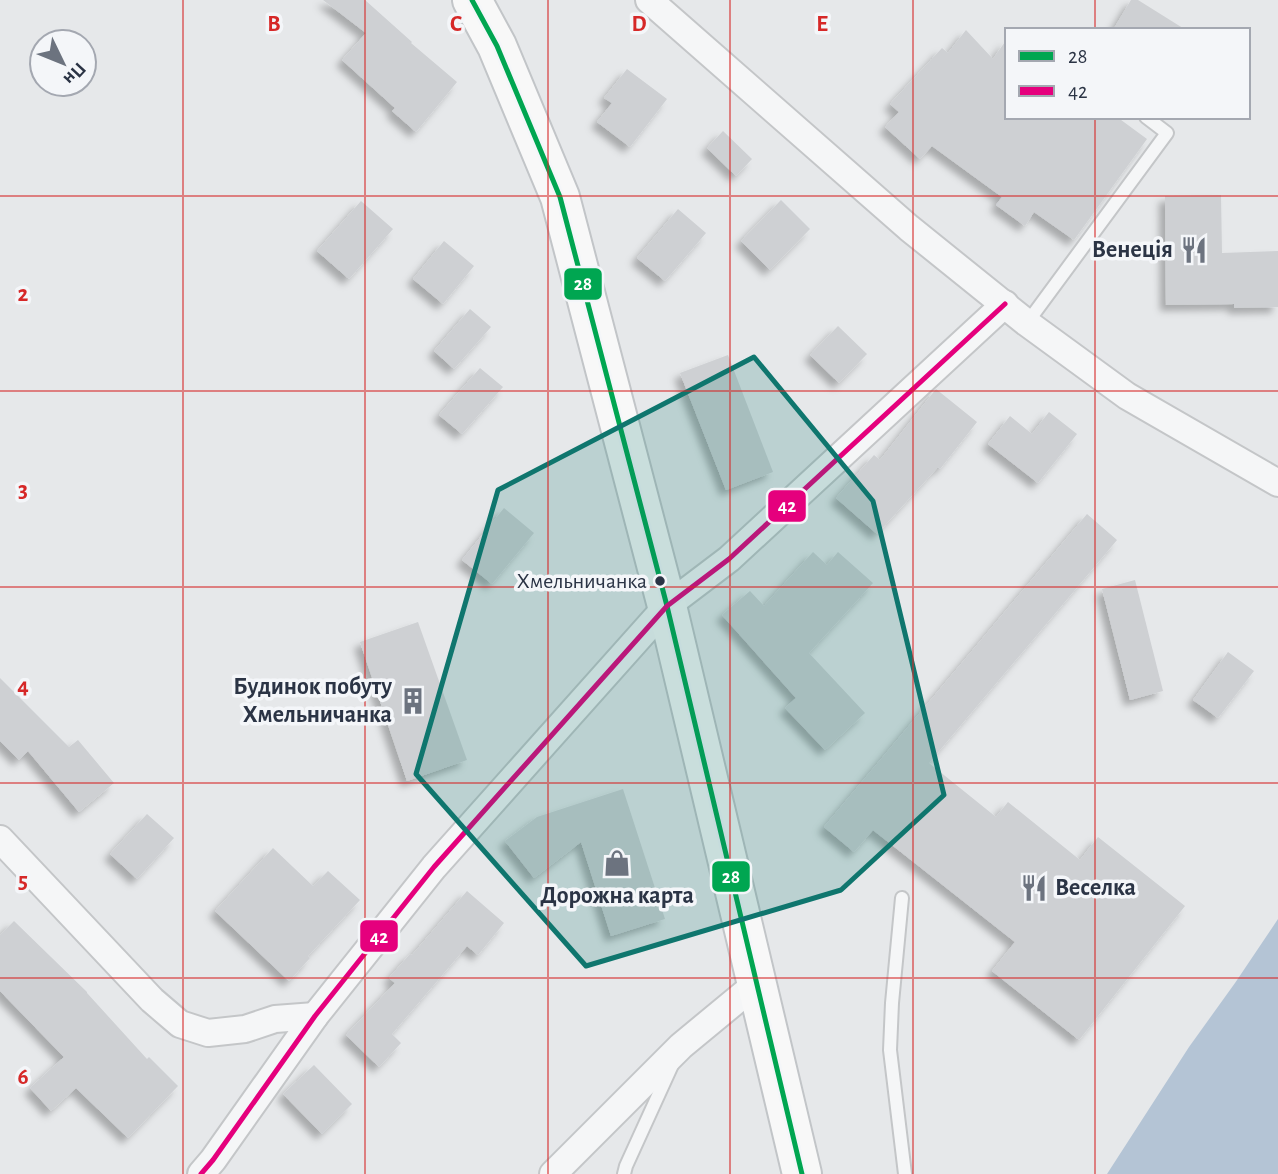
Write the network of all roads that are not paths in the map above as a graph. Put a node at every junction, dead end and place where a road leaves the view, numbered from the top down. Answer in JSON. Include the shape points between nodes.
{"nodes":[{"id":1,"x":472,"y":0,"type":"edge"},
{"id":2,"x":649,"y":0,"type":"edge"},
{"id":3,"x":1149,"y":119,"type":"edge"},
{"id":4,"x":1005,"y":304,"type":"junction"},
{"id":5,"x":1027,"y":323,"type":"junction"},
{"id":6,"x":1278,"y":483,"type":"edge"},
{"id":7,"x":667,"y":606,"type":"junction"},
{"id":8,"x":0,"y":839,"type":"edge"},
{"id":9,"x":902,"y":898,"type":"dead end"},
{"id":10,"x":756,"y":984,"type":"junction"},
{"id":11,"x":316,"y":1016,"type":"junction"},
{"id":12,"x":681,"y":1046,"type":"junction"},
{"id":13,"x":201,"y":1174,"type":"edge"},
{"id":14,"x":553,"y":1174,"type":"edge"},
{"id":15,"x":624,"y":1174,"type":"edge"},
{"id":16,"x":802,"y":1174,"type":"edge"},
{"id":17,"x":905,"y":1174,"type":"edge"}],
"edges":[{"from":1,"to":7,"type":"main road","via":[[497,46],[560,197]]},
{"from":2,"to":4,"type":"street","via":[[909,228]]},
{"from":3,"to":5,"type":"lane","via":[[1167,133]]},
{"from":4,"to":5,"type":"street"},
{"from":4,"to":7,"type":"street","via":[[729,559]]},
{"from":5,"to":6,"type":"street","via":[[1127,396]]},
{"from":7,"to":10,"type":"main road"},
{"from":7,"to":11,"type":"street","via":[[434,867]]},
{"from":8,"to":11,"type":"street","via":[[180,1024],[208,1033]]},
{"from":9,"to":17,"type":"lane","via":[[890,1050]]},
{"from":10,"to":12,"type":"street"},
{"from":10,"to":16,"type":"main road"},
{"from":11,"to":13,"type":"street"},
{"from":12,"to":14,"type":"street"},
{"from":12,"to":15,"type":"lane"}]}
